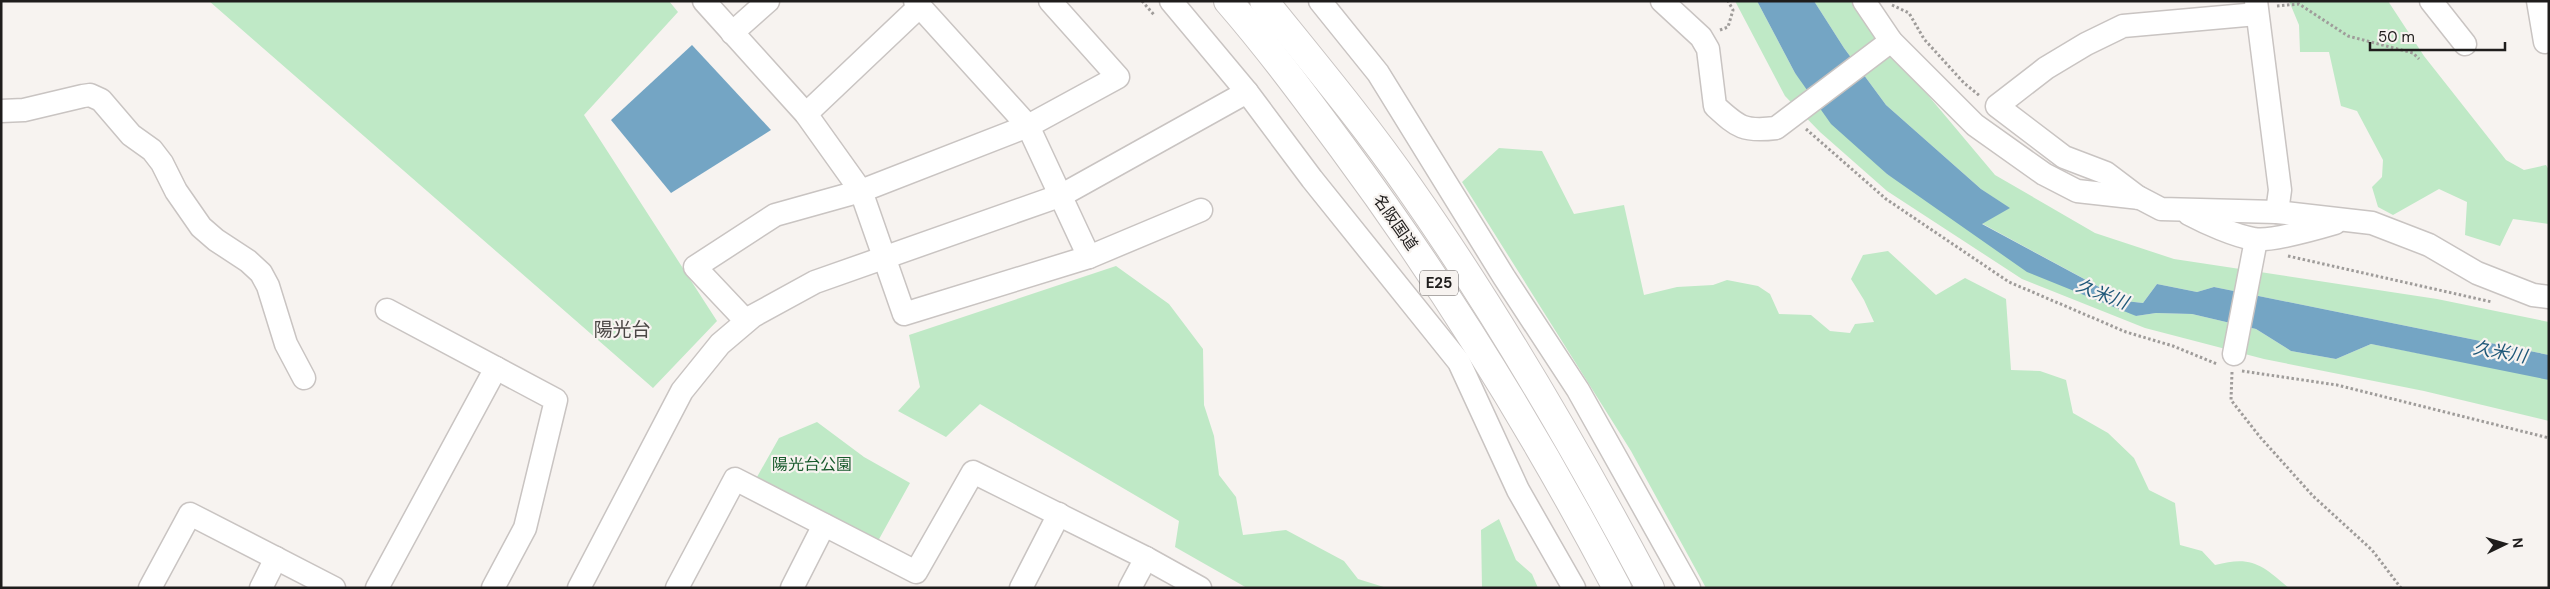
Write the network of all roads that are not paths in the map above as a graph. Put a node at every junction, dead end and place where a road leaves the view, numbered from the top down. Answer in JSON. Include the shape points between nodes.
{"nodes":[{"id":1,"x":704,"y":1,"type":"edge"},
{"id":2,"x":768,"y":1,"type":"edge"},
{"id":3,"x":1050,"y":1,"type":"edge"},
{"id":4,"x":1171,"y":1,"type":"edge"},
{"id":5,"x":1228,"y":1,"type":"edge"},
{"id":6,"x":1264,"y":1,"type":"edge"},
{"id":7,"x":1320,"y":1,"type":"edge"},
{"id":8,"x":1662,"y":1,"type":"edge"},
{"id":9,"x":1864,"y":1,"type":"edge"},
{"id":10,"x":2431,"y":1,"type":"edge"},
{"id":11,"x":2538,"y":1,"type":"edge"},
{"id":12,"x":918,"y":4,"type":"edge"},
{"id":13,"x":2256,"y":8,"type":"edge"},
{"id":14,"x":732,"y":33,"type":"junction"},
{"id":15,"x":1891,"y":41,"type":"junction"},
{"id":16,"x":2545,"y":42,"type":"dead end"},
{"id":17,"x":2465,"y":44,"type":"dead end"},
{"id":18,"x":1247,"y":92,"type":"junction"},
{"id":19,"x":1,"y":111,"type":"edge"},
{"id":20,"x":806,"y":114,"type":"junction"},
{"id":21,"x":1028,"y":126,"type":"junction"},
{"id":22,"x":862,"y":191,"type":"junction"},
{"id":23,"x":1062,"y":196,"type":"junction"},
{"id":24,"x":2140,"y":198,"type":"junction"},
{"id":25,"x":1201,"y":210,"type":"dead end"},
{"id":26,"x":2181,"y":210,"type":"junction"},
{"id":27,"x":2277,"y":212,"type":"junction"},
{"id":28,"x":2345,"y":220,"type":"junction"},
{"id":29,"x":2254,"y":251,"type":"junction"},
{"id":30,"x":1088,"y":257,"type":"junction"},
{"id":31,"x":886,"y":258,"type":"junction"},
{"id":32,"x":2549,"y":297,"type":"edge"},
{"id":33,"x":387,"y":310,"type":"dead end"},
{"id":34,"x":746,"y":322,"type":"junction"},
{"id":35,"x":2233,"y":362,"type":"road end"},
{"id":36,"x":496,"y":368,"type":"junction"},
{"id":37,"x":304,"y":378,"type":"dead end"},
{"id":38,"x":1059,"y":514,"type":"junction"},
{"id":39,"x":824,"y":525,"type":"junction"},
{"id":40,"x":276,"y":558,"type":"junction"},
{"id":41,"x":1146,"y":558,"type":"junction"},
{"id":42,"x":913,"y":580,"type":"edge"},
{"id":43,"x":150,"y":588,"type":"edge"},
{"id":44,"x":261,"y":588,"type":"edge"},
{"id":45,"x":334,"y":588,"type":"edge"},
{"id":46,"x":377,"y":588,"type":"edge"},
{"id":47,"x":493,"y":588,"type":"edge"},
{"id":48,"x":579,"y":588,"type":"edge"},
{"id":49,"x":677,"y":588,"type":"edge"},
{"id":50,"x":792,"y":588,"type":"edge"},
{"id":51,"x":1021,"y":588,"type":"edge"},
{"id":52,"x":1130,"y":588,"type":"edge"},
{"id":53,"x":1200,"y":588,"type":"edge"},
{"id":54,"x":1574,"y":588,"type":"edge"},
{"id":55,"x":1617,"y":588,"type":"edge"},
{"id":56,"x":1650,"y":588,"type":"edge"},
{"id":57,"x":1690,"y":588,"type":"edge"}],
"edges":[{"from":1,"to":14,"type":"street"},
{"from":2,"to":14,"type":"street"},
{"from":3,"to":21,"type":"street","via":[[1118,77]]},
{"from":4,"to":18,"type":"street"},
{"from":5,"to":55,"type":"highway","name":"名阪国道","number":"E25","via":[[1314,109],[1452,302],[1575,509]]},
{"from":6,"to":56,"type":"highway","name":"名阪国道","number":"E25","via":[[1336,89],[1416,196],[1544,396]]},
{"from":7,"to":57,"type":"street","via":[[1378,73],[1578,390]]},
{"from":8,"to":15,"type":"street","via":[[1701,37],[1708,50],[1715,106],[1735,124],[1754,131],[1776,128]]},
{"from":9,"to":15,"type":"street"},
{"from":10,"to":17,"type":"street"},
{"from":11,"to":16,"type":"street"},
{"from":12,"to":20,"type":"street"},
{"from":12,"to":21,"type":"street"},
{"from":13,"to":24,"type":"street","via":[[2123,26],[2046,68],[1997,106],[2064,157],[2106,173]]},
{"from":13,"to":27,"type":"street","via":[[2280,190]]},
{"from":14,"to":20,"type":"street"},
{"from":15,"to":24,"type":"street","via":[[1975,125],[2044,174],[2077,191]]},
{"from":18,"to":23,"type":"street"},
{"from":18,"to":54,"type":"street","via":[[1312,179],[1459,362],[1518,490]]},
{"from":19,"to":37,"type":"street","via":[[24,110],[90,95],[101,100],[131,134],[159,158],[176,191],[201,226],[261,274],[268,286],[286,344]]},
{"from":20,"to":22,"type":"street"},
{"from":21,"to":22,"type":"street"},
{"from":21,"to":23,"type":"street"},
{"from":22,"to":31,"type":"street"},
{"from":22,"to":34,"type":"street","via":[[775,215],[695,267]]},
{"from":23,"to":30,"type":"street"},
{"from":23,"to":31,"type":"street"},
{"from":24,"to":26,"type":"street","via":[[2160,209]]},
{"from":25,"to":30,"type":"street"},
{"from":26,"to":27,"type":"street"},
{"from":26,"to":29,"type":"street"},
{"from":27,"to":28,"type":"street"},
{"from":28,"to":29,"type":"street","via":[[2302,232]]},
{"from":28,"to":32,"type":"street","via":[[2372,223],[2429,245],[2477,273],[2533,295]]},
{"from":29,"to":35,"type":"street"},
{"from":30,"to":31,"type":"street","via":[[904,314]]},
{"from":31,"to":34,"type":"street","via":[[815,282]]},
{"from":33,"to":36,"type":"street"},
{"from":34,"to":48,"type":"street","via":[[720,344],[682,391]]},
{"from":36,"to":46,"type":"street"},
{"from":36,"to":47,"type":"street","via":[[556,400],[525,528]]},
{"from":38,"to":41,"type":"street"},
{"from":38,"to":42,"type":"street","via":[[973,472]]},
{"from":38,"to":51,"type":"street"},
{"from":39,"to":42,"type":"street"},
{"from":39,"to":49,"type":"street","via":[[735,479]]},
{"from":39,"to":50,"type":"street"},
{"from":40,"to":43,"type":"street","via":[[190,514]]},
{"from":40,"to":44,"type":"street"},
{"from":40,"to":45,"type":"street"},
{"from":41,"to":52,"type":"street"},
{"from":41,"to":53,"type":"street"}]}
